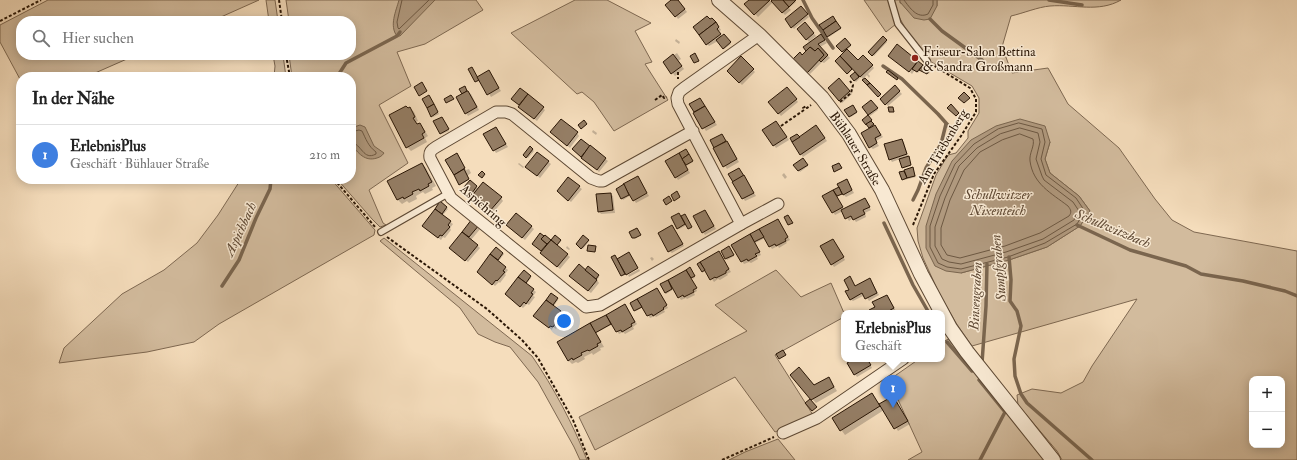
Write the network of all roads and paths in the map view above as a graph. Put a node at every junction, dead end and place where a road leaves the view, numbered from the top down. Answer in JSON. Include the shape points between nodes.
{"nodes":[{"id":1,"x":41,"y":0,"type":"edge"},
{"id":2,"x":279,"y":0,"type":"edge"},
{"id":3,"x":719,"y":0,"type":"edge"},
{"id":4,"x":891,"y":0,"type":"edge"},
{"id":5,"x":281,"y":16,"type":"edge"},
{"id":6,"x":0,"y":21,"type":"edge"},
{"id":7,"x":759,"y":35,"type":"junction"},
{"id":8,"x":287,"y":60,"type":"edge"},
{"id":9,"x":927,"y":61,"type":"joint"},
{"id":10,"x":289,"y":72,"type":"edge"},
{"id":11,"x":850,"y":81,"type":"dead end"},
{"id":12,"x":822,"y":98,"type":"junction"},
{"id":13,"x":831,"y":109,"type":"junction"},
{"id":14,"x":780,"y":126,"type":"dead end"},
{"id":15,"x":693,"y":131,"type":"junction"},
{"id":16,"x":338,"y":184,"type":"edge"},
{"id":17,"x":449,"y":193,"type":"junction"},
{"id":18,"x":778,"y":204,"type":"dead end"},
{"id":19,"x":741,"y":224,"type":"junction"},
{"id":20,"x":381,"y":232,"type":"junction"},
{"id":21,"x":905,"y":237,"type":"junction"},
{"id":22,"x":937,"y":310,"type":"edge"},
{"id":23,"x":946,"y":330,"type":"edge"},
{"id":24,"x":899,"y":362,"type":"edge"},
{"id":25,"x":783,"y":433,"type":"joint"},
{"id":26,"x":589,"y":460,"type":"edge"},
{"id":27,"x":722,"y":460,"type":"edge"},
{"id":28,"x":1054,"y":460,"type":"edge"}],
"edges":[{"from":1,"to":6,"type":"path"},
{"from":2,"to":5,"type":"path"},
{"from":3,"to":7,"type":"street","name":"Bühlauer Straße"},
{"from":4,"to":9,"type":"lane","via":[[898,24]]},
{"from":7,"to":12,"type":"street","name":"Bühlauer Straße"},
{"from":7,"to":15,"type":"street","via":[[679,92],[678,104]]},
{"from":8,"to":10,"type":"path"},
{"from":9,"to":21,"type":"path","name":"Am Triebenberg","via":[[970,88],[976,99],[976,112],[934,174],[911,229]]},
{"from":11,"to":13,"type":"path","via":[[853,85],[851,93]]},
{"from":12,"to":13,"type":"street","name":"Bühlauer Straße"},
{"from":12,"to":14,"type":"path","via":[[807,108],[806,106]]},
{"from":13,"to":21,"type":"street","name":"Bühlauer Straße","via":[[882,190]]},
{"from":15,"to":17,"type":"street","name":"Aspichring","via":[[607,180],[599,181],[591,178],[512,114],[496,112],[429,153]]},
{"from":15,"to":19,"type":"street"},
{"from":16,"to":20,"type":"path"},
{"from":17,"to":19,"type":"street","name":"Aspichring","via":[[451,198],[586,307],[600,305]]},
{"from":17,"to":20,"type":"lane"},
{"from":18,"to":19,"type":"street","name":"Aspichring"},
{"from":20,"to":26,"type":"path","via":[[487,308],[522,340],[538,358],[573,420]]},
{"from":21,"to":22,"type":"street","name":"Bühlauer Straße"},
{"from":23,"to":28,"type":"street","name":"Bühlauer Straße","via":[[967,352]]},
{"from":24,"to":25,"type":"street","via":[[817,418]]},
{"from":25,"to":27,"type":"path"}]}
